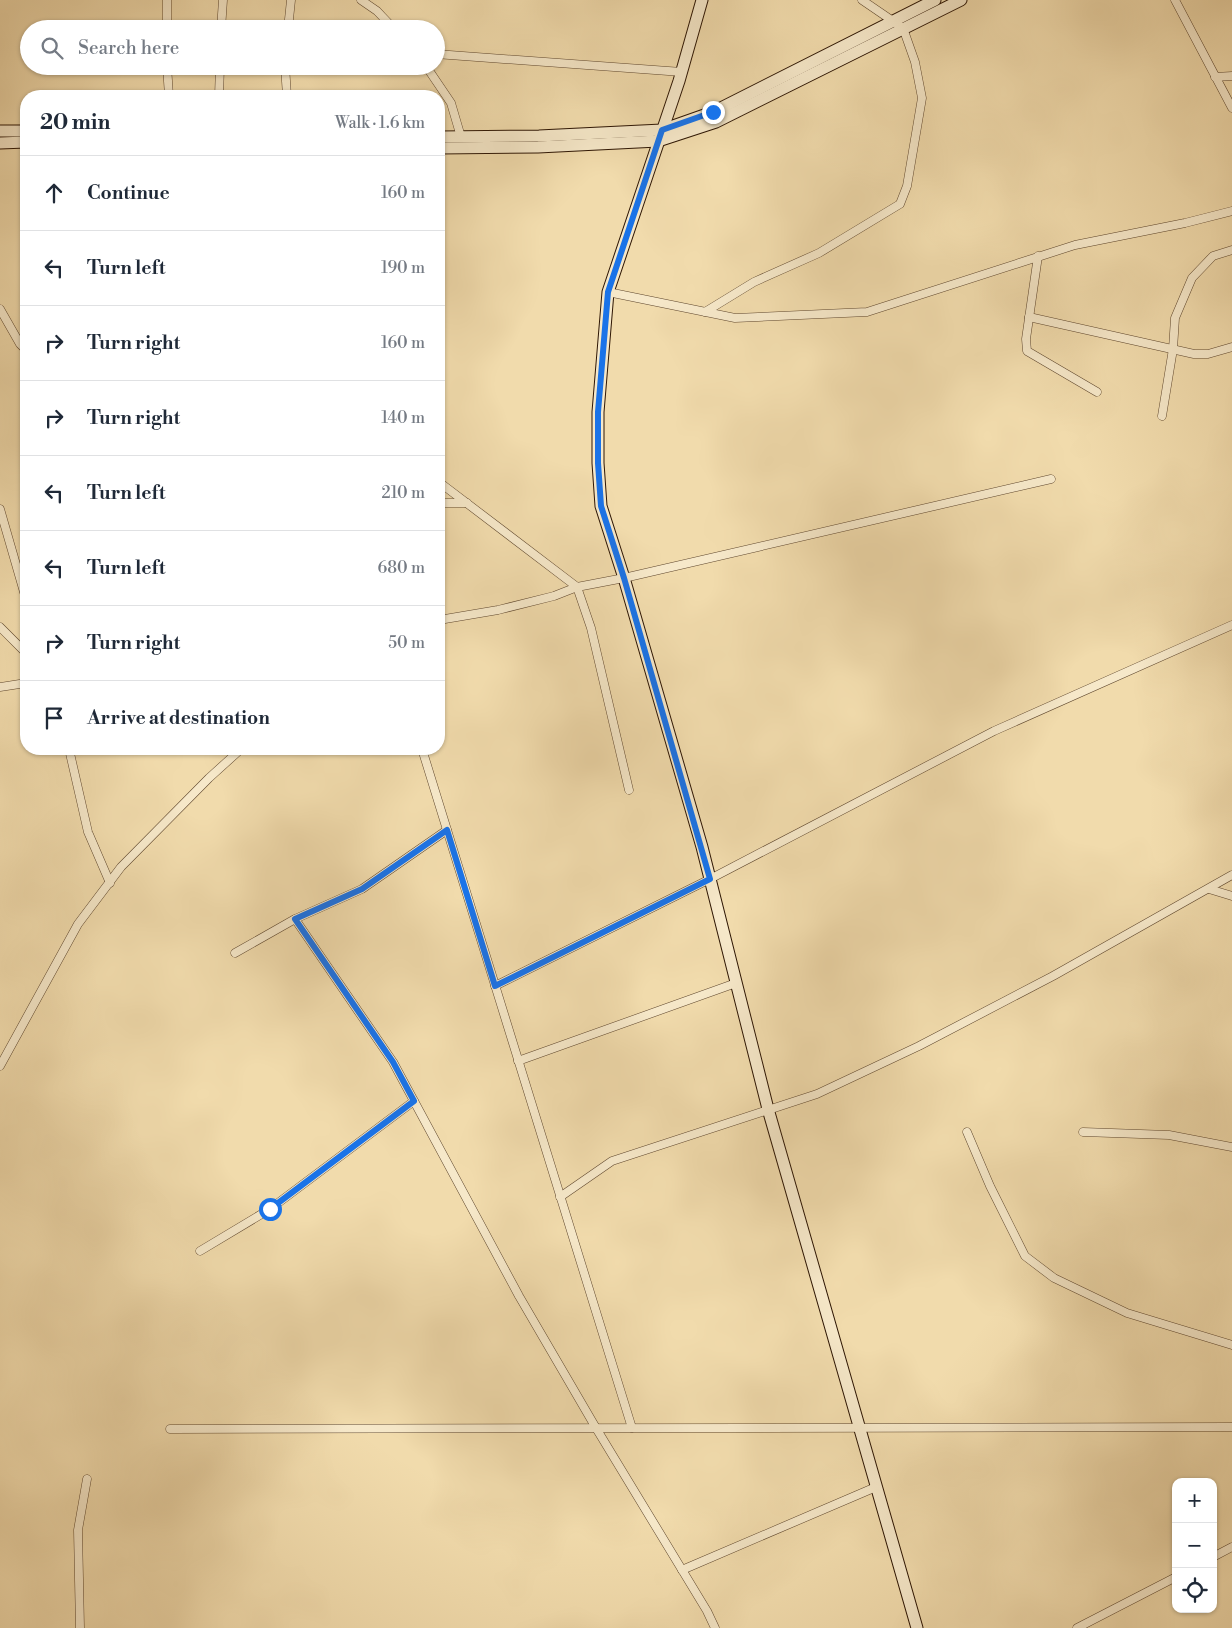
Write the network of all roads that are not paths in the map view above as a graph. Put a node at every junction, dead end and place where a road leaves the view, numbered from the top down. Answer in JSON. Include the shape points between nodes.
{"nodes":[{"id":1,"x":167,"y":0,"type":"edge"},
{"id":2,"x":222,"y":0,"type":"edge"},
{"id":3,"x":291,"y":0,"type":"edge"},
{"id":4,"x":361,"y":0,"type":"edge"},
{"id":5,"x":702,"y":0,"type":"edge"},
{"id":6,"x":862,"y":0,"type":"edge"},
{"id":7,"x":935,"y":0,"type":"edge"},
{"id":8,"x":961,"y":0,"type":"edge"},
{"id":9,"x":1175,"y":0,"type":"edge"},
{"id":10,"x":167,"y":20,"type":"edge"},
{"id":11,"x":221,"y":20,"type":"edge"},
{"id":12,"x":289,"y":20,"type":"edge"},
{"id":13,"x":386,"y":20,"type":"edge"},
{"id":14,"x":894,"y":20,"type":"junction"},
{"id":15,"x":903,"y":28,"type":"junction"},
{"id":16,"x":445,"y":55,"type":"edge"},
{"id":17,"x":682,"y":72,"type":"junction"},
{"id":18,"x":168,"y":75,"type":"edge"},
{"id":19,"x":219,"y":75,"type":"edge"},
{"id":20,"x":286,"y":75,"type":"edge"},
{"id":21,"x":432,"y":75,"type":"edge"},
{"id":22,"x":1232,"y":76,"type":"edge"},
{"id":23,"x":1215,"y":77,"type":"junction"},
{"id":24,"x":169,"y":90,"type":"edge"},
{"id":25,"x":218,"y":90,"type":"edge"},
{"id":26,"x":287,"y":90,"type":"edge"},
{"id":27,"x":442,"y":90,"type":"edge"},
{"id":28,"x":445,"y":94,"type":"edge"},
{"id":29,"x":1232,"y":108,"type":"edge"},
{"id":30,"x":662,"y":130,"type":"junction"},
{"id":31,"x":0,"y":131,"type":"edge"},
{"id":32,"x":20,"y":131,"type":"edge"},
{"id":33,"x":445,"y":137,"type":"edge"},
{"id":34,"x":462,"y":137,"type":"junction"},
{"id":35,"x":658,"y":141,"type":"junction"},
{"id":36,"x":20,"y":142,"type":"edge"},
{"id":37,"x":0,"y":143,"type":"edge"},
{"id":38,"x":445,"y":148,"type":"edge"},
{"id":39,"x":1232,"y":211,"type":"edge"},
{"id":40,"x":1232,"y":250,"type":"edge"},
{"id":41,"x":1038,"y":256,"type":"junction"},
{"id":42,"x":608,"y":292,"type":"junction"},
{"id":43,"x":0,"y":308,"type":"edge"},
{"id":44,"x":704,"y":312,"type":"junction"},
{"id":45,"x":1029,"y":317,"type":"junction"},
{"id":46,"x":20,"y":344,"type":"edge"},
{"id":47,"x":1232,"y":347,"type":"edge"},
{"id":48,"x":1173,"y":349,"type":"junction"},
{"id":49,"x":1097,"y":392,"type":"dead end"},
{"id":50,"x":1162,"y":416,"type":"dead end"},
{"id":51,"x":1051,"y":479,"type":"dead end"},
{"id":52,"x":445,"y":486,"type":"edge"},
{"id":53,"x":445,"y":503,"type":"edge"},
{"id":54,"x":467,"y":503,"type":"junction"},
{"id":55,"x":0,"y":509,"type":"edge"},
{"id":56,"x":20,"y":578,"type":"edge"},
{"id":57,"x":624,"y":578,"type":"junction"},
{"id":58,"x":577,"y":587,"type":"junction"},
{"id":59,"x":445,"y":619,"type":"edge"},
{"id":60,"x":1232,"y":625,"type":"edge"},
{"id":61,"x":0,"y":628,"type":"edge"},
{"id":62,"x":20,"y":647,"type":"edge"},
{"id":63,"x":20,"y":684,"type":"edge"},
{"id":64,"x":0,"y":688,"type":"edge"},
{"id":65,"x":70,"y":755,"type":"edge"},
{"id":66,"x":234,"y":755,"type":"edge"},
{"id":67,"x":424,"y":755,"type":"edge"},
{"id":68,"x":629,"y":790,"type":"dead end"},
{"id":69,"x":447,"y":830,"type":"junction"},
{"id":70,"x":1232,"y":876,"type":"edge"},
{"id":71,"x":710,"y":879,"type":"junction"},
{"id":72,"x":110,"y":883,"type":"junction"},
{"id":73,"x":1209,"y":889,"type":"junction"},
{"id":74,"x":1232,"y":896,"type":"edge"},
{"id":75,"x":295,"y":919,"type":"junction"},
{"id":76,"x":234,"y":953,"type":"dead end"},
{"id":77,"x":736,"y":983,"type":"junction"},
{"id":78,"x":495,"y":986,"type":"junction"},
{"id":79,"x":518,"y":1061,"type":"junction"},
{"id":80,"x":0,"y":1066,"type":"edge"},
{"id":81,"x":414,"y":1101,"type":"junction"},
{"id":82,"x":768,"y":1109,"type":"junction"},
{"id":83,"x":967,"y":1132,"type":"dead end"},
{"id":84,"x":1083,"y":1132,"type":"dead end"},
{"id":85,"x":1232,"y":1147,"type":"edge"},
{"id":86,"x":560,"y":1197,"type":"junction"},
{"id":87,"x":200,"y":1251,"type":"dead end"},
{"id":88,"x":1232,"y":1344,"type":"edge"},
{"id":89,"x":1232,"y":1427,"type":"edge"},
{"id":90,"x":596,"y":1428,"type":"junction"},
{"id":91,"x":632,"y":1428,"type":"junction"},
{"id":92,"x":859,"y":1428,"type":"junction"},
{"id":93,"x":170,"y":1429,"type":"dead end"},
{"id":94,"x":87,"y":1479,"type":"dead end"},
{"id":95,"x":876,"y":1487,"type":"junction"},
{"id":96,"x":1232,"y":1547,"type":"edge"},
{"id":97,"x":1217,"y":1555,"type":"edge"},
{"id":98,"x":682,"y":1570,"type":"junction"},
{"id":99,"x":1172,"y":1579,"type":"edge"},
{"id":100,"x":80,"y":1628,"type":"edge"},
{"id":101,"x":715,"y":1628,"type":"edge"},
{"id":102,"x":917,"y":1628,"type":"edge"},
{"id":103,"x":1077,"y":1628,"type":"edge"}],
"edges":[{"from":1,"to":10,"type":"street"},
{"from":2,"to":11,"type":"street"},
{"from":3,"to":12,"type":"street"},
{"from":4,"to":13,"type":"street"},
{"from":5,"to":17,"type":"street"},
{"from":6,"to":14,"type":"street"},
{"from":7,"to":14,"type":"street"},
{"from":8,"to":15,"type":"street"},
{"from":9,"to":23,"type":"street"},
{"from":14,"to":15,"type":"street"},
{"from":14,"to":30,"type":"street","via":[[713,112]]},
{"from":15,"to":35,"type":"street","via":[[716,122]]},
{"from":15,"to":44,"type":"street","via":[[915,62],[922,98],[900,204],[819,253],[754,282]]},
{"from":16,"to":17,"type":"street"},
{"from":17,"to":30,"type":"street"},
{"from":18,"to":24,"type":"street"},
{"from":19,"to":25,"type":"street"},
{"from":20,"to":26,"type":"street"},
{"from":21,"to":27,"type":"street"},
{"from":22,"to":23,"type":"street"},
{"from":23,"to":29,"type":"street"},
{"from":28,"to":34,"type":"street"},
{"from":30,"to":34,"type":"street"},
{"from":30,"to":35,"type":"street"},
{"from":31,"to":32,"type":"street"},
{"from":33,"to":34,"type":"street"},
{"from":35,"to":38,"type":"street","via":[[538,148]]},
{"from":35,"to":42,"type":"street"},
{"from":36,"to":37,"type":"street"},
{"from":39,"to":41,"type":"street"},
{"from":40,"to":48,"type":"street","via":[[1213,256],[1192,278],[1175,318]]},
{"from":41,"to":44,"type":"street","via":[[976,279],[867,312],[735,318]]},
{"from":41,"to":45,"type":"street"},
{"from":42,"to":44,"type":"street"},
{"from":42,"to":57,"type":"street","via":[[598,412],[598,463],[601,506]]},
{"from":43,"to":46,"type":"street"},
{"from":45,"to":48,"type":"street"},
{"from":45,"to":49,"type":"street","via":[[1027,351]]},
{"from":47,"to":48,"type":"street","via":[[1208,354]]},
{"from":48,"to":50,"type":"street"},
{"from":51,"to":57,"type":"street"},
{"from":52,"to":54,"type":"street"},
{"from":53,"to":54,"type":"street"},
{"from":54,"to":58,"type":"street"},
{"from":55,"to":56,"type":"street"},
{"from":57,"to":58,"type":"street"},
{"from":57,"to":71,"type":"street"},
{"from":58,"to":59,"type":"street","via":[[498,610]]},
{"from":58,"to":68,"type":"street","via":[[591,628]]},
{"from":60,"to":71,"type":"street","via":[[994,730]]},
{"from":61,"to":62,"type":"street"},
{"from":63,"to":64,"type":"street"},
{"from":65,"to":72,"type":"street","via":[[88,832]]},
{"from":66,"to":72,"type":"street","via":[[121,867]]},
{"from":67,"to":69,"type":"street"},
{"from":69,"to":75,"type":"street","via":[[362,889]]},
{"from":69,"to":78,"type":"street"},
{"from":70,"to":73,"type":"street"},
{"from":71,"to":77,"type":"street"},
{"from":71,"to":78,"type":"street"},
{"from":72,"to":80,"type":"street","via":[[78,924]]},
{"from":73,"to":74,"type":"street"},
{"from":73,"to":82,"type":"street","via":[[918,1046],[817,1094]]},
{"from":75,"to":76,"type":"street"},
{"from":75,"to":81,"type":"street","via":[[393,1062]]},
{"from":77,"to":79,"type":"street"},
{"from":77,"to":82,"type":"street"},
{"from":78,"to":79,"type":"street"},
{"from":79,"to":86,"type":"street"},
{"from":81,"to":87,"type":"street","via":[[270,1209]]},
{"from":81,"to":90,"type":"street","via":[[519,1296]]},
{"from":82,"to":86,"type":"street","via":[[612,1161]]},
{"from":82,"to":92,"type":"street"},
{"from":83,"to":88,"type":"street","via":[[1025,1256],[1054,1278],[1127,1313]]},
{"from":84,"to":85,"type":"street","via":[[1169,1136]]},
{"from":86,"to":91,"type":"street"},
{"from":89,"to":92,"type":"street"},
{"from":90,"to":91,"type":"street"},
{"from":90,"to":93,"type":"street"},
{"from":90,"to":98,"type":"street"},
{"from":91,"to":92,"type":"street"},
{"from":92,"to":95,"type":"street"},
{"from":94,"to":100,"type":"street","via":[[78,1530]]},
{"from":95,"to":98,"type":"street"},
{"from":95,"to":102,"type":"street"},
{"from":96,"to":97,"type":"street"},
{"from":98,"to":101,"type":"street"},
{"from":99,"to":103,"type":"street"}]}
